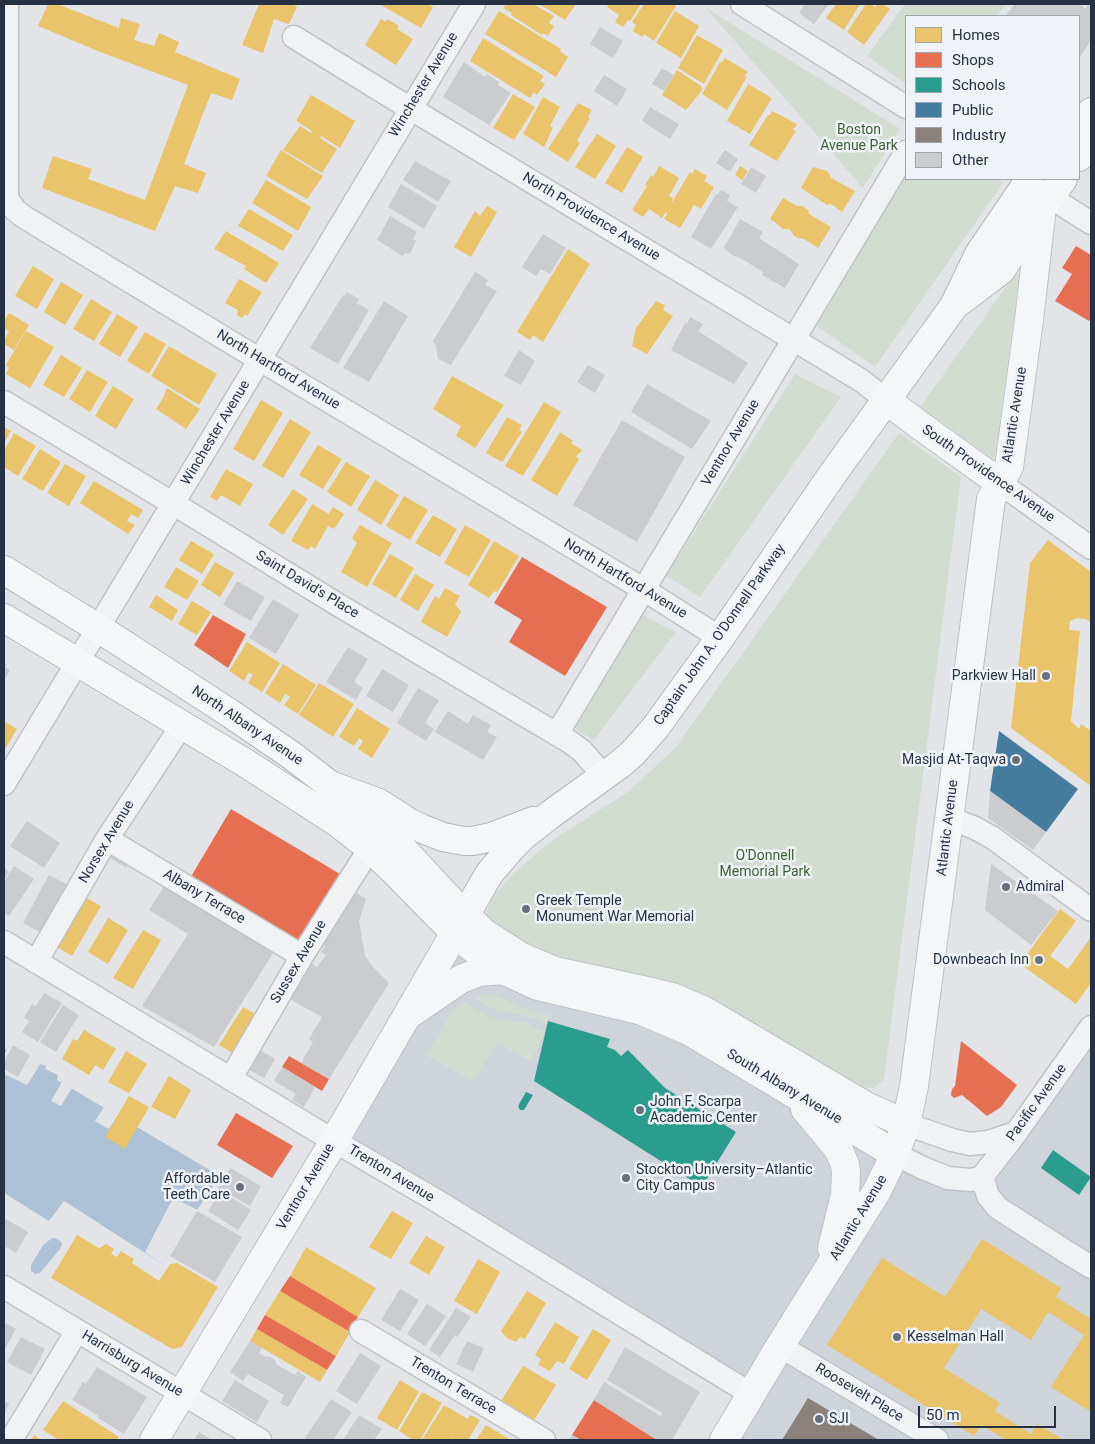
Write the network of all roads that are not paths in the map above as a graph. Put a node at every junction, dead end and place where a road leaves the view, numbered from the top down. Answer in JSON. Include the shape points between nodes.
{"nodes":[{"id":1,"x":7,"y":4,"type":"edge"},
{"id":2,"x":474,"y":4,"type":"edge"},
{"id":3,"x":742,"y":4,"type":"edge"},
{"id":4,"x":759,"y":4,"type":"edge"},
{"id":5,"x":777,"y":25,"type":"junction"},
{"id":6,"x":294,"y":37,"type":"dead end"},
{"id":7,"x":905,"y":107,"type":"edge"},
{"id":8,"x":410,"y":108,"type":"junction"},
{"id":9,"x":1087,"y":115,"type":"edge"},
{"id":10,"x":905,"y":154,"type":"edge"},
{"id":11,"x":1080,"y":155,"type":"edge"},
{"id":12,"x":1039,"y":187,"type":"edge"},
{"id":13,"x":1091,"y":223,"type":"edge"},
{"id":14,"x":793,"y":339,"type":"junction"},
{"id":15,"x":260,"y":359,"type":"junction"},
{"id":16,"x":886,"y":400,"type":"junction"},
{"id":17,"x":4,"y":402,"type":"edge"},
{"id":18,"x":1000,"y":483,"type":"junction"},
{"id":19,"x":173,"y":504,"type":"junction"},
{"id":20,"x":1091,"y":548,"type":"edge"},
{"id":21,"x":4,"y":570,"type":"edge"},
{"id":22,"x":643,"y":589,"type":"junction"},
{"id":23,"x":4,"y":618,"type":"edge"},
{"id":24,"x":97,"y":628,"type":"junction"},
{"id":25,"x":720,"y":638,"type":"junction"},
{"id":26,"x":77,"y":662,"type":"junction"},
{"id":27,"x":182,"y":725,"type":"junction"},
{"id":28,"x":557,"y":734,"type":"junction"},
{"id":29,"x":604,"y":776,"type":"junction"},
{"id":30,"x":4,"y":784,"type":"edge"},
{"id":31,"x":330,"y":785,"type":"junction"},
{"id":32,"x":551,"y":814,"type":"junction"},
{"id":33,"x":949,"y":818,"type":"junction"},
{"id":34,"x":107,"y":839,"type":"junction"},
{"id":35,"x":370,"y":848,"type":"junction"},
{"id":36,"x":1091,"y":910,"type":"edge"},
{"id":37,"x":460,"y":924,"type":"junction"},
{"id":38,"x":4,"y":942,"type":"edge"},
{"id":39,"x":302,"y":956,"type":"junction"},
{"id":40,"x":36,"y":962,"type":"junction"},
{"id":41,"x":503,"y":970,"type":"junction"},
{"id":42,"x":406,"y":1017,"type":"junction"},
{"id":43,"x":1091,"y":1027,"type":"edge"},
{"id":44,"x":231,"y":1078,"type":"junction"},
{"id":45,"x":791,"y":1092,"type":"junction"},
{"id":46,"x":906,"y":1124,"type":"junction"},
{"id":47,"x":1016,"y":1133,"type":"junction"},
{"id":48,"x":334,"y":1140,"type":"junction"},
{"id":49,"x":895,"y":1154,"type":"junction"},
{"id":50,"x":982,"y":1177,"type":"junction"},
{"id":51,"x":1091,"y":1267,"type":"edge"},
{"id":52,"x":825,"y":1273,"type":"junction"},
{"id":53,"x":4,"y":1287,"type":"edge"},
{"id":54,"x":77,"y":1331,"type":"junction"},
{"id":55,"x":361,"y":1331,"type":"dead end"},
{"id":56,"x":780,"y":1346,"type":"junction"},
{"id":57,"x":182,"y":1394,"type":"junction"},
{"id":58,"x":751,"y":1394,"type":"junction"},
{"id":59,"x":11,"y":1440,"type":"edge"},
{"id":60,"x":154,"y":1440,"type":"edge"},
{"id":61,"x":260,"y":1440,"type":"edge"},
{"id":62,"x":544,"y":1440,"type":"edge"},
{"id":63,"x":724,"y":1440,"type":"edge"},
{"id":64,"x":938,"y":1440,"type":"edge"}],
"edges":[{"from":1,"to":15,"type":"street","name":"North Hartford Avenue","via":[[7,192],[15,210]]},
{"from":2,"to":8,"type":"street","name":"Winchester Avenue"},
{"from":3,"to":5,"type":"street"},
{"from":4,"to":5,"type":"street"},
{"from":5,"to":7,"type":"street"},
{"from":6,"to":8,"type":"street","name":"North Providence Avenue"},
{"from":8,"to":14,"type":"street","name":"North Providence Avenue"},
{"from":8,"to":15,"type":"street","name":"Winchester Avenue"},
{"from":9,"to":11,"type":"main road","via":[[1090,140]]},
{"from":10,"to":14,"type":"street","name":"Ventnor Avenue"},
{"from":12,"to":13,"type":"street"},
{"from":12,"to":16,"type":"main road","name":"Captain John A. O'Donnell Parkway","via":[[979,254],[954,306]]},
{"from":12,"to":18,"type":"main road","name":"Atlantic Avenue","via":[[1029,320],[1009,467]]},
{"from":14,"to":16,"type":"street","name":"North Providence Avenue","via":[[862,381]]},
{"from":14,"to":22,"type":"street","name":"Ventnor Avenue"},
{"from":15,"to":19,"type":"street","name":"Winchester Avenue"},
{"from":15,"to":22,"type":"street","name":"North Hartford Avenue"},
{"from":16,"to":18,"type":"main road","name":"South Providence Avenue"},
{"from":16,"to":25,"type":"main road","name":"Captain John A. O'Donnell Parkway"},
{"from":17,"to":19,"type":"street","name":"Saint David's Place"},
{"from":18,"to":20,"type":"street","name":"South Providence Avenue"},
{"from":18,"to":33,"type":"main road","name":"Atlantic Avenue","via":[[991,498]]},
{"from":19,"to":24,"type":"street","name":"Winchester Avenue"},
{"from":19,"to":28,"type":"street","name":"Saint David's Place"},
{"from":21,"to":24,"type":"main road","name":"North Albany Avenue"},
{"from":22,"to":25,"type":"street","name":"North Hartford Avenue"},
{"from":22,"to":28,"type":"street","name":"Ventnor Avenue"},
{"from":23,"to":26,"type":"main road"},
{"from":24,"to":26,"type":"street","name":"Winchester Avenue"},
{"from":24,"to":31,"type":"main road","name":"North Albany Avenue","via":[[228,712]]},
{"from":25,"to":29,"type":"main road","name":"Captain John A. O'Donnell Parkway","via":[[644,742]]},
{"from":26,"to":27,"type":"main road"},
{"from":26,"to":30,"type":"street","name":"Winchester Avenue"},
{"from":27,"to":34,"type":"street","name":"Norsex Avenue"},
{"from":27,"to":35,"type":"main road","via":[[322,812]]},
{"from":28,"to":29,"type":"street","name":"Saint David's Place","via":[[582,751]]},
{"from":29,"to":32,"type":"main road","name":"Captain John A. O'Donnell Parkway"},
{"from":31,"to":32,"type":"main road","via":[[379,803],[433,834],[464,841],[491,837]]},
{"from":31,"to":37,"type":"main road","name":"North Albany Avenue","via":[[388,833]]},
{"from":32,"to":37,"type":"main road","name":"Captain John A. O'Donnell Parkway","via":[[500,859]]},
{"from":33,"to":36,"type":"street","via":[[993,838]]},
{"from":33,"to":46,"type":"main road","name":"Atlantic Avenue","via":[[914,1086]]},
{"from":34,"to":39,"type":"street","name":"Albany Terrace"},
{"from":34,"to":40,"type":"street","name":"Norsex Avenue"},
{"from":35,"to":37,"type":"main road"},
{"from":35,"to":39,"type":"street","name":"Sussex Avenue"},
{"from":37,"to":41,"type":"main road","name":"South Albany Avenue","via":[[489,961]]},
{"from":37,"to":42,"type":"main road","name":"Ventnor Avenue"},
{"from":37,"to":46,"type":"main road","name":"South Albany Avenue","via":[[484,933],[538,964],[576,976],[656,993],[705,1010],[866,1106]]},
{"from":38,"to":40,"type":"street","name":"Trenton Avenue"},
{"from":39,"to":44,"type":"street","name":"Sussex Avenue"},
{"from":40,"to":44,"type":"street","name":"Trenton Avenue"},
{"from":41,"to":42,"type":"main road","via":[[479,972],[461,979]]},
{"from":41,"to":45,"type":"main road","name":"South Albany Avenue","via":[[538,986],[642,1011],[670,1022]]},
{"from":42,"to":48,"type":"main road","name":"Ventnor Avenue"},
{"from":43,"to":47,"type":"street","name":"Pacific Avenue"},
{"from":44,"to":48,"type":"street","name":"Trenton Avenue"},
{"from":45,"to":49,"type":"main road","name":"South Albany Avenue"},
{"from":45,"to":52,"type":"main road","via":[[839,1150],[845,1165],[845,1195]]},
{"from":46,"to":47,"type":"street","name":"South Albany Avenue","via":[[970,1144]]},
{"from":46,"to":49,"type":"main road","name":"Atlantic Avenue"},
{"from":47,"to":50,"type":"street","name":"Pacific Avenue"},
{"from":48,"to":57,"type":"main road","name":"Ventnor Avenue"},
{"from":48,"to":58,"type":"street","name":"Trenton Avenue"},
{"from":49,"to":50,"type":"street","name":"South Albany Avenue","via":[[948,1178],[971,1180]]},
{"from":49,"to":52,"type":"main road","name":"Atlantic Avenue","via":[[877,1191]]},
{"from":50,"to":51,"type":"street","via":[[988,1196],[998,1208]]},
{"from":52,"to":56,"type":"main road","name":"Atlantic Avenue"},
{"from":53,"to":54,"type":"street","name":"Harrisburg Avenue"},
{"from":54,"to":57,"type":"street","name":"Harrisburg Avenue"},
{"from":54,"to":59,"type":"street"},
{"from":55,"to":62,"type":"street","name":"Trenton Terrace"},
{"from":56,"to":58,"type":"main road","name":"Atlantic Avenue"},
{"from":56,"to":64,"type":"street","name":"Roosevelt Place"},
{"from":57,"to":60,"type":"main road","name":"Ventnor Avenue"},
{"from":57,"to":61,"type":"street","name":"Harrisburg Avenue"},
{"from":58,"to":63,"type":"main road","name":"Atlantic Avenue"}]}
